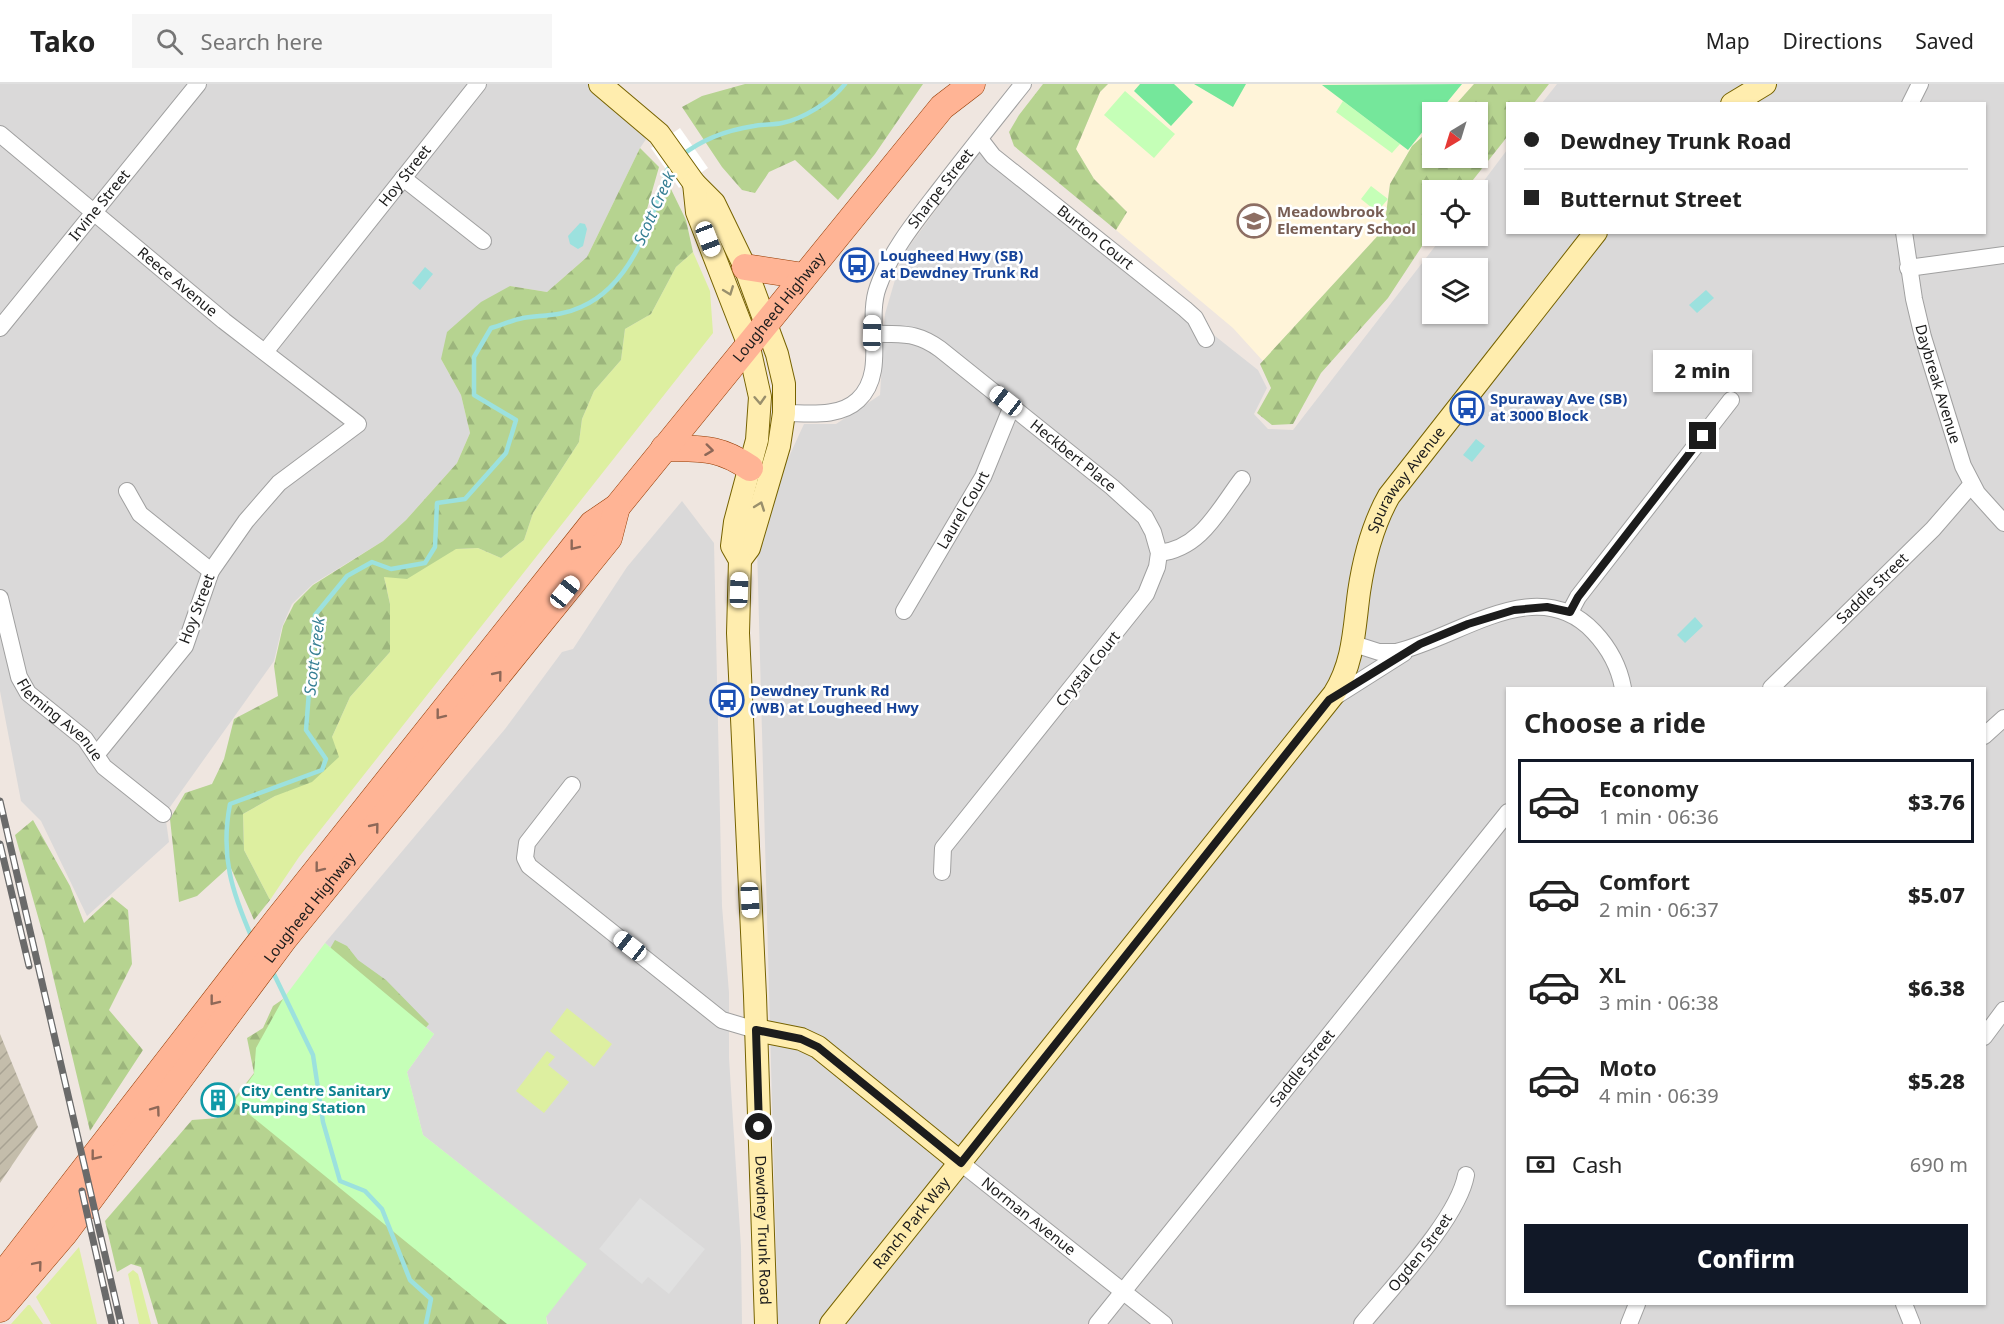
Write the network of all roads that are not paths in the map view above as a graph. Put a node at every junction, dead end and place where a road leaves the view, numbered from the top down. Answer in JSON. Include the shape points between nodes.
{"nodes":[{"id":1,"x":198,"y":84,"type":"edge"},
{"id":2,"x":478,"y":84,"type":"edge"},
{"id":3,"x":600,"y":84,"type":"edge"},
{"id":4,"x":972,"y":84,"type":"edge"},
{"id":5,"x":1023,"y":84,"type":"edge"},
{"id":6,"x":1765,"y":84,"type":"edge"},
{"id":7,"x":1920,"y":84,"type":"edge"},
{"id":8,"x":946,"y":95,"type":"edge"},
{"id":9,"x":1735,"y":102,"type":"edge"},
{"id":10,"x":1911,"y":102,"type":"edge"},
{"id":11,"x":0,"y":134,"type":"edge"},
{"id":12,"x":980,"y":139,"type":"junction"},
{"id":13,"x":403,"y":178,"type":"junction"},
{"id":14,"x":693,"y":181,"type":"junction"},
{"id":15,"x":95,"y":212,"type":"junction"},
{"id":16,"x":1594,"y":234,"type":"edge"},
{"id":17,"x":1904,"y":234,"type":"edge"},
{"id":18,"x":483,"y":241,"type":"dead end"},
{"id":19,"x":2004,"y":255,"type":"edge"},
{"id":20,"x":745,"y":267,"type":"junction"},
{"id":21,"x":1908,"y":268,"type":"junction"},
{"id":22,"x":804,"y":276,"type":"junction"},
{"id":23,"x":766,"y":322,"type":"junction"},
{"id":24,"x":0,"y":328,"type":"edge"},
{"id":25,"x":872,"y":333,"type":"junction"},
{"id":26,"x":1206,"y":339,"type":"dead end"},
{"id":27,"x":748,"y":343,"type":"junction"},
{"id":28,"x":265,"y":352,"type":"junction"},
{"id":29,"x":1731,"y":400,"type":"dead end"},
{"id":30,"x":1012,"y":406,"type":"junction"},
{"id":31,"x":784,"y":413,"type":"junction"},
{"id":32,"x":358,"y":424,"type":"joint"},
{"id":33,"x":664,"y":448,"type":"junction"},
{"id":34,"x":750,"y":468,"type":"junction"},
{"id":35,"x":1242,"y":479,"type":"dead end"},
{"id":36,"x":1972,"y":484,"type":"junction"},
{"id":37,"x":127,"y":491,"type":"dead end"},
{"id":38,"x":2004,"y":523,"type":"edge"},
{"id":39,"x":1159,"y":552,"type":"junction"},
{"id":40,"x":740,"y":560,"type":"junction"},
{"id":41,"x":211,"y":571,"type":"junction"},
{"id":42,"x":0,"y":598,"type":"edge"},
{"id":43,"x":904,"y":611,"type":"dead end"},
{"id":44,"x":1570,"y":612,"type":"junction"},
{"id":45,"x":1354,"y":644,"type":"junction"},
{"id":46,"x":1420,"y":644,"type":"junction"},
{"id":47,"x":1623,"y":687,"type":"edge"},
{"id":48,"x":1772,"y":687,"type":"edge"},
{"id":49,"x":1329,"y":700,"type":"junction"},
{"id":50,"x":2004,"y":718,"type":"edge"},
{"id":51,"x":1986,"y":734,"type":"edge"},
{"id":52,"x":96,"y":755,"type":"junction"},
{"id":53,"x":572,"y":785,"type":"dead end"},
{"id":54,"x":163,"y":814,"type":"dead end"},
{"id":55,"x":1506,"y":814,"type":"edge"},
{"id":56,"x":942,"y":872,"type":"dead end"},
{"id":57,"x":254,"y":964,"type":"junction"},
{"id":58,"x":2004,"y":1010,"type":"edge"},
{"id":59,"x":756,"y":1030,"type":"junction"},
{"id":60,"x":1986,"y":1034,"type":"edge"},
{"id":61,"x":961,"y":1163,"type":"junction"},
{"id":62,"x":1466,"y":1174,"type":"dead end"},
{"id":63,"x":0,"y":1278,"type":"edge"},
{"id":64,"x":1123,"y":1291,"type":"junction"},
{"id":65,"x":1638,"y":1305,"type":"edge"},
{"id":66,"x":1904,"y":1305,"type":"edge"},
{"id":67,"x":0,"y":1309,"type":"edge"},
{"id":68,"x":766,"y":1324,"type":"edge"},
{"id":69,"x":831,"y":1324,"type":"edge"},
{"id":70,"x":1096,"y":1324,"type":"edge"},
{"id":71,"x":1164,"y":1324,"type":"edge"},
{"id":72,"x":1362,"y":1324,"type":"edge"},
{"id":73,"x":1630,"y":1324,"type":"edge"},
{"id":74,"x":1912,"y":1324,"type":"edge"}],
"edges":[{"from":1,"to":15,"type":"street","name":"Irvine Street"},
{"from":2,"to":13,"type":"street","name":"Hoy Street"},
{"from":3,"to":14,"type":"main road","name":"Dewdney Trunk Road","via":[[663,140]]},
{"from":4,"to":8,"type":"main road","name":"Lougheed Highway"},
{"from":5,"to":12,"type":"street","name":"Sharpe Street"},
{"from":6,"to":9,"type":"main road"},
{"from":7,"to":10,"type":"street"},
{"from":8,"to":22,"type":"main road","name":"Lougheed Highway"},
{"from":11,"to":15,"type":"street","name":"Reece Avenue"},
{"from":12,"to":25,"type":"street","name":"Sharpe Street","via":[[918,218],[884,271],[874,298]]},
{"from":12,"to":26,"type":"street","name":"Burton Court","via":[[993,156],[1195,318]]},
{"from":13,"to":18,"type":"street"},
{"from":13,"to":28,"type":"street","name":"Hoy Street"},
{"from":14,"to":20,"type":"main road","name":"Dewdney Trunk Road","via":[[714,203]]},
{"from":14,"to":27,"type":"main road","name":"Dewdney Trunk Road","one_way":true,"via":[[697,212]]},
{"from":15,"to":24,"type":"street","name":"Irvine Street"},
{"from":15,"to":28,"type":"street","name":"Reece Avenue"},
{"from":16,"to":45,"type":"main road","name":"Spuraway Avenue","via":[[1389,496],[1369,540]]},
{"from":17,"to":21,"type":"street","name":"Daybreak Avenue"},
{"from":19,"to":21,"type":"street"},
{"from":20,"to":22,"type":"main road"},
{"from":20,"to":23,"type":"main road","name":"Dewdney Trunk Road"},
{"from":21,"to":36,"type":"street","name":"Daybreak Avenue","via":[[1933,372]]},
{"from":22,"to":23,"type":"main road","name":"Lougheed Highway"},
{"from":23,"to":27,"type":"main road","name":"Lougheed Highway"},
{"from":23,"to":31,"type":"main road","name":"Dewdney Trunk Road","via":[[784,384]]},
{"from":25,"to":30,"type":"street","name":"Heckbert Place","via":[[923,337]]},
{"from":25,"to":31,"type":"street","name":"Sharpe Street","via":[[874,367],[866,391],[857,402],[825,414]]},
{"from":27,"to":33,"type":"main road","name":"Lougheed Highway"},
{"from":27,"to":34,"type":"main road","name":"Dewdney Trunk Road","one_way":true,"via":[[760,397],[757,440]]},
{"from":28,"to":32,"type":"street","name":"Reece Avenue"},
{"from":29,"to":44,"type":"street"},
{"from":30,"to":39,"type":"street","name":"Heckbert Place","via":[[1145,517]]},
{"from":30,"to":43,"type":"street","name":"Laurel Court","via":[[983,477]]},
{"from":40,"to":31,"type":"main road","name":"Dewdney Trunk Road","one_way":true,"via":[[749,548],[772,474]]},
{"from":32,"to":41,"type":"street","name":"Hoy Street","via":[[279,483],[239,529]]},
{"from":33,"to":34,"type":"main road","one_way":true,"via":[[713,450]]},
{"from":33,"to":57,"type":"main road","name":"Lougheed Highway","via":[[617,507],[609,538]]},
{"from":34,"to":40,"type":"main road","name":"Dewdney Trunk Road","via":[[732,546]]},
{"from":35,"to":39,"type":"street","via":[[1197,537],[1183,547]]},
{"from":36,"to":38,"type":"street","name":"Daybreak Avenue"},
{"from":36,"to":48,"type":"street","name":"Saddle Street","via":[[1933,529]]},
{"from":37,"to":41,"type":"street","via":[[140,514]]},
{"from":39,"to":56,"type":"street","name":"Crystal Court","via":[[1146,594],[943,848]]},
{"from":40,"to":59,"type":"main road","name":"Dewdney Trunk Road","via":[[738,633]]},
{"from":41,"to":52,"type":"street","name":"Hoy Street","via":[[185,646]]},
{"from":42,"to":52,"type":"street","name":"Fleming Avenue","via":[[19,677],[28,693],[85,739]]},
{"from":44,"to":46,"type":"street","name":"Ranch Park Way","via":[[1547,607],[1514,610]]},
{"from":44,"to":47,"type":"street","via":[[1609,651]]},
{"from":45,"to":46,"type":"street","name":"Ranch Park Way","via":[[1385,653]]},
{"from":45,"to":49,"type":"main road","name":"Spuraway Avenue","via":[[1345,674]]},
{"from":46,"to":49,"type":"street","name":"Ranch Park Way"},
{"from":49,"to":61,"type":"main road","name":"Ranch Park Way"},
{"from":50,"to":51,"type":"street"},
{"from":52,"to":54,"type":"street","name":"Fleming Avenue","via":[[104,767]]},
{"from":53,"to":59,"type":"street","name":"Norman Avenue","via":[[527,843],[525,858],[529,866],[722,1020]]},
{"from":55,"to":64,"type":"street","name":"Saddle Street"},
{"from":57,"to":63,"type":"main road","name":"Lougheed Highway","one_way":true},
{"from":67,"to":57,"type":"main road","name":"Lougheed Highway","one_way":true,"via":[[65,1233]]},
{"from":58,"to":60,"type":"street"},
{"from":59,"to":61,"type":"main road","name":"Norman Avenue","via":[[801,1039],[818,1047]]},
{"from":59,"to":68,"type":"main road","name":"Dewdney Trunk Road"},
{"from":61,"to":64,"type":"street","name":"Norman Avenue"},
{"from":61,"to":69,"type":"main road","name":"Ranch Park Way"},
{"from":62,"to":72,"type":"street","name":"Ogden Street","via":[[1451,1214]]},
{"from":64,"to":70,"type":"street","name":"Saddle Street"},
{"from":64,"to":71,"type":"street","name":"Norman Avenue"},
{"from":65,"to":73,"type":"street"},
{"from":66,"to":74,"type":"street"}]}
